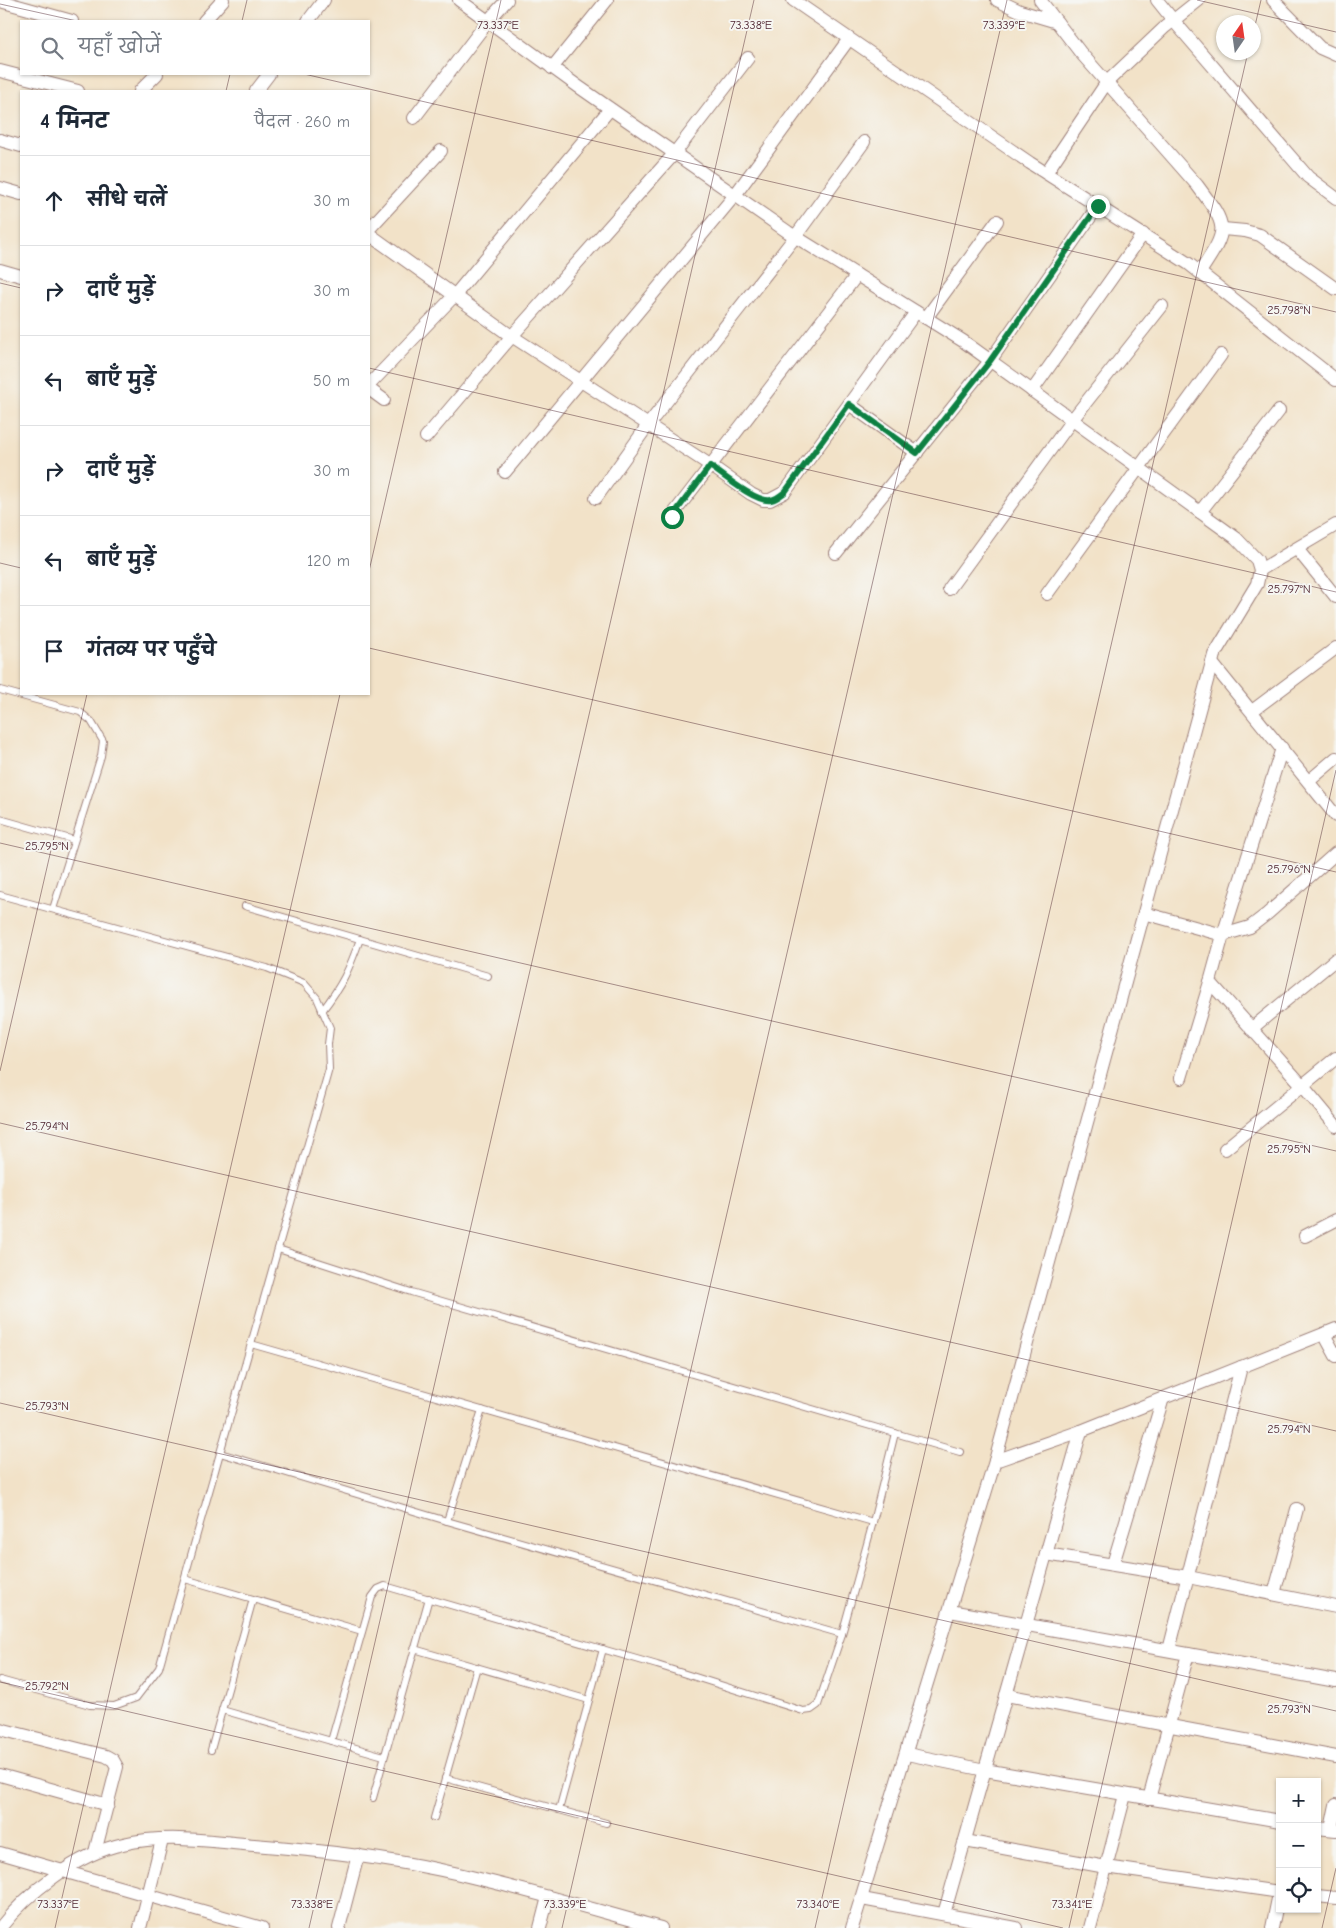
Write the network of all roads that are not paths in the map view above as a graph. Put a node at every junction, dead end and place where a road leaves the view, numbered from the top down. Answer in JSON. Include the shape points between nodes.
{"nodes":[{"id":1,"x":222,"y":0,"type":"edge"},
{"id":2,"x":324,"y":0,"type":"edge"},
{"id":3,"x":459,"y":0,"type":"edge"},
{"id":4,"x":507,"y":0,"type":"edge"},
{"id":5,"x":607,"y":0,"type":"edge"},
{"id":6,"x":793,"y":0,"type":"edge"},
{"id":7,"x":997,"y":0,"type":"edge"},
{"id":8,"x":1040,"y":0,"type":"edge"},
{"id":9,"x":1158,"y":0,"type":"edge"},
{"id":10,"x":1199,"y":0,"type":"edge"},
{"id":11,"x":1273,"y":0,"type":"edge"},
{"id":12,"x":0,"y":1,"type":"edge"},
{"id":13,"x":68,"y":20,"type":"edge"},
{"id":14,"x":205,"y":20,"type":"edge"},
{"id":15,"x":309,"y":20,"type":"edge"},
{"id":16,"x":1173,"y":20,"type":"junction"},
{"id":17,"x":488,"y":21,"type":"junction"},
{"id":18,"x":1057,"y":22,"type":"junction"},
{"id":19,"x":849,"y":39,"type":"junction"},
{"id":20,"x":1336,"y":55,"type":"edge"},
{"id":21,"x":748,"y":58,"type":"dead end"},
{"id":22,"x":552,"y":68,"type":"junction"},
{"id":23,"x":0,"y":70,"type":"edge"},
{"id":24,"x":156,"y":75,"type":"edge"},
{"id":25,"x":268,"y":75,"type":"edge"},
{"id":26,"x":1107,"y":82,"type":"junction"},
{"id":27,"x":74,"y":90,"type":"edge"},
{"id":28,"x":141,"y":90,"type":"edge"},
{"id":29,"x":257,"y":90,"type":"edge"},
{"id":30,"x":610,"y":109,"type":"junction"},
{"id":31,"x":414,"y":118,"type":"dead end"},
{"id":32,"x":0,"y":140,"type":"edge"},
{"id":33,"x":864,"y":142,"type":"dead end"},
{"id":34,"x":20,"y":146,"type":"edge"},
{"id":35,"x":441,"y":151,"type":"dead end"},
{"id":36,"x":674,"y":154,"type":"junction"},
{"id":37,"x":1046,"y":173,"type":"junction"},
{"id":38,"x":0,"y":188,"type":"edge"},
{"id":39,"x":20,"y":194,"type":"edge"},
{"id":40,"x":735,"y":195,"type":"junction"},
{"id":41,"x":1336,"y":198,"type":"edge"},
{"id":42,"x":1098,"y":206,"type":"junction"},
{"id":43,"x":997,"y":221,"type":"dead end"},
{"id":44,"x":370,"y":228,"type":"edge"},
{"id":45,"x":1223,"y":229,"type":"junction"},
{"id":46,"x":1143,"y":234,"type":"junction"},
{"id":47,"x":370,"y":235,"type":"edge"},
{"id":48,"x":796,"y":237,"type":"junction"},
{"id":49,"x":0,"y":270,"type":"edge"},
{"id":50,"x":1200,"y":272,"type":"junction"},
{"id":51,"x":857,"y":275,"type":"junction"},
{"id":52,"x":20,"y":276,"type":"edge"},
{"id":53,"x":1336,"y":290,"type":"edge"},
{"id":54,"x":455,"y":295,"type":"junction"},
{"id":55,"x":1162,"y":306,"type":"dead end"},
{"id":56,"x":921,"y":315,"type":"junction"},
{"id":57,"x":512,"y":336,"type":"junction"},
{"id":58,"x":1221,"y":355,"type":"dead end"},
{"id":59,"x":990,"y":361,"type":"junction"},
{"id":60,"x":1334,"y":375,"type":"edge"},
{"id":61,"x":581,"y":381,"type":"junction"},
{"id":62,"x":370,"y":384,"type":"edge"},
{"id":63,"x":370,"y":390,"type":"edge"},
{"id":64,"x":1032,"y":390,"type":"junction"},
{"id":65,"x":384,"y":400,"type":"dead end"},
{"id":66,"x":849,"y":404,"type":"junction"},
{"id":67,"x":1279,"y":411,"type":"dead end"},
{"id":68,"x":1072,"y":420,"type":"junction"},
{"id":69,"x":648,"y":425,"type":"junction"},
{"id":70,"x":426,"y":437,"type":"dead end"},
{"id":71,"x":917,"y":453,"type":"junction"},
{"id":72,"x":710,"y":466,"type":"junction"},
{"id":73,"x":1139,"y":468,"type":"junction"},
{"id":74,"x":505,"y":472,"type":"dead end"},
{"id":75,"x":596,"y":498,"type":"dead end"},
{"id":76,"x":1200,"y":512,"type":"junction"},
{"id":77,"x":672,"y":517,"type":"dead end"},
{"id":78,"x":1336,"y":526,"type":"edge"},
{"id":79,"x":1297,"y":549,"type":"junction"},
{"id":80,"x":836,"y":553,"type":"dead end"},
{"id":81,"x":1260,"y":570,"type":"junction"},
{"id":82,"x":949,"y":589,"type":"dead end"},
{"id":83,"x":1047,"y":594,"type":"dead end"},
{"id":84,"x":1336,"y":597,"type":"edge"},
{"id":85,"x":1336,"y":648,"type":"edge"},
{"id":86,"x":1212,"y":663,"type":"junction"},
{"id":87,"x":0,"y":690,"type":"edge"},
{"id":88,"x":1252,"y":711,"type":"junction"},
{"id":89,"x":1282,"y":748,"type":"junction"},
{"id":90,"x":1336,"y":758,"type":"edge"},
{"id":91,"x":1309,"y":780,"type":"junction"},
{"id":92,"x":1336,"y":816,"type":"edge"},
{"id":93,"x":0,"y":819,"type":"edge"},
{"id":94,"x":74,"y":840,"type":"junction"},
{"id":95,"x":1336,"y":853,"type":"edge"},
{"id":96,"x":0,"y":895,"type":"edge"},
{"id":97,"x":245,"y":906,"type":"dead end"},
{"id":98,"x":52,"y":909,"type":"junction"},
{"id":99,"x":1144,"y":913,"type":"junction"},
{"id":100,"x":1223,"y":935,"type":"junction"},
{"id":101,"x":360,"y":939,"type":"junction"},
{"id":102,"x":1336,"y":959,"type":"edge"},
{"id":103,"x":488,"y":976,"type":"dead end"},
{"id":104,"x":1210,"y":982,"type":"junction"},
{"id":105,"x":322,"y":1011,"type":"junction"},
{"id":106,"x":1251,"y":1029,"type":"junction"},
{"id":107,"x":1336,"y":1058,"type":"edge"},
{"id":108,"x":1182,"y":1078,"type":"dead end"},
{"id":109,"x":1302,"y":1085,"type":"junction"},
{"id":110,"x":1336,"y":1126,"type":"edge"},
{"id":111,"x":1225,"y":1149,"type":"dead end"},
{"id":112,"x":1336,"y":1220,"type":"edge"},
{"id":113,"x":1305,"y":1236,"type":"dead end"},
{"id":114,"x":278,"y":1249,"type":"junction"},
{"id":115,"x":1330,"y":1332,"type":"edge"},
{"id":116,"x":251,"y":1344,"type":"junction"},
{"id":117,"x":1336,"y":1356,"type":"edge"},
{"id":118,"x":1241,"y":1367,"type":"junction"},
{"id":119,"x":1164,"y":1398,"type":"junction"},
{"id":120,"x":482,"y":1410,"type":"junction"},
{"id":121,"x":1081,"y":1431,"type":"junction"},
{"id":122,"x":895,"y":1433,"type":"junction"},
{"id":123,"x":960,"y":1452,"type":"dead end"},
{"id":124,"x":220,"y":1453,"type":"junction"},
{"id":125,"x":995,"y":1461,"type":"junction"},
{"id":126,"x":1297,"y":1509,"type":"dead end"},
{"id":127,"x":447,"y":1521,"type":"junction"},
{"id":128,"x":873,"y":1522,"type":"junction"},
{"id":129,"x":1046,"y":1554,"type":"junction"},
{"id":130,"x":1113,"y":1564,"type":"junction"},
{"id":131,"x":1188,"y":1576,"type":"junction"},
{"id":132,"x":185,"y":1579,"type":"junction"},
{"id":133,"x":1274,"y":1594,"type":"junction"},
{"id":134,"x":429,"y":1598,"type":"junction"},
{"id":135,"x":253,"y":1599,"type":"junction"},
{"id":136,"x":1336,"y":1607,"type":"edge"},
{"id":137,"x":950,"y":1611,"type":"junction"},
{"id":138,"x":1026,"y":1625,"type":"junction"},
{"id":139,"x":362,"y":1631,"type":"junction"},
{"id":140,"x":842,"y":1634,"type":"junction"},
{"id":141,"x":414,"y":1649,"type":"junction"},
{"id":142,"x":603,"y":1649,"type":"junction"},
{"id":143,"x":1169,"y":1650,"type":"junction"},
{"id":144,"x":1188,"y":1654,"type":"junction"},
{"id":145,"x":477,"y":1667,"type":"junction"},
{"id":146,"x":0,"y":1680,"type":"edge"},
{"id":147,"x":1336,"y":1681,"type":"edge"},
{"id":148,"x":1006,"y":1695,"type":"junction"},
{"id":149,"x":589,"y":1700,"type":"junction"},
{"id":150,"x":222,"y":1710,"type":"junction"},
{"id":151,"x":1169,"y":1726,"type":"junction"},
{"id":152,"x":0,"y":1729,"type":"edge"},
{"id":153,"x":331,"y":1741,"type":"junction"},
{"id":154,"x":210,"y":1750,"type":"dead end"},
{"id":155,"x":906,"y":1754,"type":"junction"},
{"id":156,"x":384,"y":1756,"type":"junction"},
{"id":157,"x":1336,"y":1757,"type":"edge"},
{"id":158,"x":985,"y":1770,"type":"junction"},
{"id":159,"x":0,"y":1774,"type":"edge"},
{"id":160,"x":446,"y":1778,"type":"junction"},
{"id":161,"x":1125,"y":1794,"type":"junction"},
{"id":162,"x":373,"y":1798,"type":"dead end"},
{"id":163,"x":1149,"y":1799,"type":"junction"},
{"id":164,"x":108,"y":1805,"type":"junction"},
{"id":165,"x":1336,"y":1805,"type":"edge"},
{"id":166,"x":559,"y":1810,"type":"junction"},
{"id":167,"x":434,"y":1818,"type":"dead end"},
{"id":168,"x":1276,"y":1820,"type":"edge"},
{"id":169,"x":606,"y":1823,"type":"dead end"},
{"id":170,"x":1333,"y":1830,"type":"edge"},
{"id":171,"x":162,"y":1840,"type":"junction"},
{"id":172,"x":965,"y":1841,"type":"junction"},
{"id":173,"x":95,"y":1852,"type":"junction"},
{"id":174,"x":0,"y":1853,"type":"edge"},
{"id":175,"x":358,"y":1855,"type":"junction"},
{"id":176,"x":1106,"y":1867,"type":"junction"},
{"id":177,"x":63,"y":1872,"type":"junction"},
{"id":178,"x":1276,"y":1891,"type":"edge"},
{"id":179,"x":149,"y":1896,"type":"junction"},
{"id":180,"x":1321,"y":1896,"type":"edge"},
{"id":181,"x":548,"y":1897,"type":"junction"},
{"id":182,"x":1336,"y":1898,"type":"edge"},
{"id":183,"x":862,"y":1899,"type":"junction"},
{"id":184,"x":1276,"y":1907,"type":"edge"},
{"id":185,"x":944,"y":1914,"type":"junction"},
{"id":186,"x":0,"y":1928,"type":"edge"},
{"id":187,"x":140,"y":1928,"type":"edge"},
{"id":188,"x":262,"y":1928,"type":"edge"},
{"id":189,"x":338,"y":1928,"type":"edge"},
{"id":190,"x":540,"y":1928,"type":"edge"},
{"id":191,"x":661,"y":1928,"type":"edge"},
{"id":192,"x":852,"y":1928,"type":"edge"},
{"id":193,"x":1016,"y":1928,"type":"edge"},
{"id":194,"x":1090,"y":1928,"type":"edge"},
{"id":195,"x":1272,"y":1928,"type":"edge"}],
"edges":[{"from":1,"to":14,"type":"street"},
{"from":2,"to":15,"type":"street"},
{"from":3,"to":17,"type":"street"},
{"from":4,"to":17,"type":"street"},
{"from":5,"to":22,"type":"street"},
{"from":6,"to":19,"type":"street"},
{"from":7,"to":18,"type":"street"},
{"from":8,"to":18,"type":"street"},
{"from":9,"to":16,"type":"street"},
{"from":10,"to":16,"type":"street"},
{"from":11,"to":20,"type":"street","via":[[1320,48]]},
{"from":12,"to":13,"type":"street"},
{"from":16,"to":26,"type":"street"},
{"from":16,"to":41,"type":"street","via":[[1308,177]]},
{"from":17,"to":22,"type":"street"},
{"from":17,"to":31,"type":"street"},
{"from":18,"to":26,"type":"street"},
{"from":19,"to":37,"type":"street"},
{"from":19,"to":40,"type":"street"},
{"from":21,"to":36,"type":"street"},
{"from":22,"to":30,"type":"street"},
{"from":23,"to":27,"type":"street"},
{"from":24,"to":28,"type":"street"},
{"from":25,"to":29,"type":"street"},
{"from":26,"to":37,"type":"street"},
{"from":26,"to":45,"type":"street","via":[[1198,185],[1213,206]]},
{"from":30,"to":36,"type":"street"},
{"from":30,"to":54,"type":"street"},
{"from":32,"to":34,"type":"street"},
{"from":33,"to":48,"type":"street"},
{"from":35,"to":44,"type":"street"},
{"from":36,"to":40,"type":"street"},
{"from":36,"to":57,"type":"street"},
{"from":37,"to":42,"type":"street"},
{"from":38,"to":39,"type":"street"},
{"from":40,"to":48,"type":"street"},
{"from":40,"to":61,"type":"street"},
{"from":42,"to":46,"type":"street"},
{"from":42,"to":59,"type":"street"},
{"from":43,"to":56,"type":"street"},
{"from":45,"to":50,"type":"street","via":[[1219,244]]},
{"from":45,"to":53,"type":"street","via":[[1260,235]]},
{"from":46,"to":50,"type":"street"},
{"from":46,"to":64,"type":"street"},
{"from":47,"to":54,"type":"street"},
{"from":48,"to":51,"type":"street"},
{"from":48,"to":69,"type":"street"},
{"from":49,"to":52,"type":"street"},
{"from":50,"to":60,"type":"street"},
{"from":51,"to":56,"type":"street"},
{"from":51,"to":72,"type":"street"},
{"from":54,"to":57,"type":"street"},
{"from":54,"to":62,"type":"street"},
{"from":55,"to":68,"type":"street"},
{"from":56,"to":59,"type":"street"},
{"from":56,"to":66,"type":"street"},
{"from":57,"to":61,"type":"street"},
{"from":57,"to":70,"type":"street"},
{"from":58,"to":73,"type":"street"},
{"from":59,"to":64,"type":"street"},
{"from":59,"to":71,"type":"street"},
{"from":61,"to":69,"type":"street"},
{"from":61,"to":74,"type":"street"},
{"from":63,"to":65,"type":"street"},
{"from":64,"to":68,"type":"street"},
{"from":66,"to":71,"type":"street"},
{"from":66,"to":72,"type":"street","via":[[778,498],[763,500]]},
{"from":67,"to":76,"type":"street"},
{"from":68,"to":73,"type":"street"},
{"from":68,"to":82,"type":"street"},
{"from":69,"to":72,"type":"street"},
{"from":69,"to":75,"type":"street"},
{"from":71,"to":80,"type":"street"},
{"from":72,"to":77,"type":"street"},
{"from":73,"to":76,"type":"street"},
{"from":73,"to":83,"type":"street"},
{"from":76,"to":81,"type":"street","via":[[1236,538],[1257,560]]},
{"from":78,"to":79,"type":"street"},
{"from":79,"to":81,"type":"street"},
{"from":79,"to":84,"type":"street"},
{"from":81,"to":86,"type":"street","via":[[1257,584],[1226,633]]},
{"from":85,"to":88,"type":"street"},
{"from":86,"to":88,"type":"street"},
{"from":86,"to":99,"type":"street"},
{"from":87,"to":94,"type":"lane","via":[[80,712],[91,721],[103,741]]},
{"from":88,"to":89,"type":"street"},
{"from":89,"to":91,"type":"street"},
{"from":89,"to":100,"type":"street"},
{"from":90,"to":91,"type":"street"},
{"from":91,"to":92,"type":"street"},
{"from":93,"to":94,"type":"lane"},
{"from":94,"to":98,"type":"lane"},
{"from":95,"to":100,"type":"street","via":[[1255,922],[1238,932]]},
{"from":96,"to":98,"type":"lane"},
{"from":97,"to":101,"type":"lane"},
{"from":98,"to":105,"type":"lane","via":[[268,968],[304,983],[317,998]]},
{"from":99,"to":100,"type":"street"},
{"from":99,"to":125,"type":"street"},
{"from":100,"to":104,"type":"street"},
{"from":101,"to":103,"type":"lane"},
{"from":101,"to":105,"type":"lane","via":[[347,975]]},
{"from":102,"to":106,"type":"street"},
{"from":104,"to":106,"type":"street"},
{"from":104,"to":108,"type":"street"},
{"from":105,"to":114,"type":"lane","via":[[330,1028],[329,1070]]},
{"from":106,"to":109,"type":"street"},
{"from":107,"to":109,"type":"street"},
{"from":109,"to":110,"type":"street"},
{"from":109,"to":111,"type":"street"},
{"from":112,"to":113,"type":"street"},
{"from":114,"to":116,"type":"lane"},
{"from":114,"to":122,"type":"lane","via":[[421,1295]]},
{"from":115,"to":117,"type":"street"},
{"from":115,"to":118,"type":"street"},
{"from":116,"to":120,"type":"lane"},
{"from":116,"to":124,"type":"lane"},
{"from":118,"to":119,"type":"street"},
{"from":118,"to":131,"type":"street"},
{"from":119,"to":121,"type":"street"},
{"from":119,"to":130,"type":"street"},
{"from":120,"to":127,"type":"lane"},
{"from":120,"to":128,"type":"lane"},
{"from":121,"to":125,"type":"street"},
{"from":121,"to":129,"type":"street"},
{"from":122,"to":123,"type":"lane"},
{"from":122,"to":128,"type":"lane"},
{"from":124,"to":127,"type":"lane"},
{"from":124,"to":132,"type":"lane"},
{"from":125,"to":137,"type":"street"},
{"from":126,"to":133,"type":"street"},
{"from":127,"to":140,"type":"lane"},
{"from":128,"to":140,"type":"lane"},
{"from":129,"to":130,"type":"street"},
{"from":129,"to":138,"type":"street"},
{"from":130,"to":131,"type":"street"},
{"from":131,"to":133,"type":"street"},
{"from":131,"to":143,"type":"street"},
{"from":132,"to":135,"type":"lane"},
{"from":132,"to":146,"type":"lane","via":[[159,1668],[136,1698],[114,1706],[90,1705]]},
{"from":133,"to":136,"type":"street"},
{"from":134,"to":139,"type":"lane","via":[[385,1586],[378,1589],[372,1597]]},
{"from":134,"to":141,"type":"lane"},
{"from":134,"to":142,"type":"lane"},
{"from":135,"to":139,"type":"lane"},
{"from":135,"to":150,"type":"lane"},
{"from":137,"to":138,"type":"street"},
{"from":137,"to":155,"type":"street"},
{"from":138,"to":143,"type":"street"},
{"from":138,"to":148,"type":"street"},
{"from":139,"to":153,"type":"lane"},
{"from":140,"to":142,"type":"lane","via":[[824,1691],[812,1710],[802,1710]]},
{"from":141,"to":145,"type":"lane"},
{"from":141,"to":156,"type":"lane"},
{"from":142,"to":149,"type":"lane"},
{"from":143,"to":144,"type":"street"},
{"from":144,"to":147,"type":"street"},
{"from":144,"to":151,"type":"street"},
{"from":145,"to":149,"type":"lane"},
{"from":145,"to":160,"type":"lane"},
{"from":148,"to":151,"type":"street"},
{"from":148,"to":158,"type":"street"},
{"from":149,"to":166,"type":"lane"},
{"from":150,"to":153,"type":"lane"},
{"from":150,"to":154,"type":"lane"},
{"from":151,"to":157,"type":"street"},
{"from":151,"to":163,"type":"street"},
{"from":152,"to":164,"type":"street","via":[[113,1760],[117,1767]]},
{"from":153,"to":156,"type":"lane"},
{"from":155,"to":158,"type":"street"},
{"from":155,"to":183,"type":"street"},
{"from":156,"to":162,"type":"lane"},
{"from":158,"to":161,"type":"street"},
{"from":158,"to":172,"type":"street"},
{"from":159,"to":164,"type":"street"},
{"from":160,"to":166,"type":"lane"},
{"from":160,"to":167,"type":"lane"},
{"from":161,"to":163,"type":"street"},
{"from":161,"to":176,"type":"street"},
{"from":163,"to":168,"type":"street"},
{"from":164,"to":173,"type":"street"},
{"from":165,"to":170,"type":"street"},
{"from":166,"to":169,"type":"lane"},
{"from":171,"to":173,"type":"street","via":[[123,1844]]},
{"from":171,"to":175,"type":"street","via":[[228,1842]]},
{"from":171,"to":179,"type":"street"},
{"from":172,"to":176,"type":"street"},
{"from":172,"to":185,"type":"street"},
{"from":173,"to":177,"type":"street"},
{"from":174,"to":177,"type":"street"},
{"from":175,"to":181,"type":"street","via":[[441,1870]]},
{"from":175,"to":189,"type":"street"},
{"from":176,"to":178,"type":"street"},
{"from":176,"to":194,"type":"street"},
{"from":177,"to":179,"type":"street"},
{"from":177,"to":186,"type":"street","via":[[19,1906]]},
{"from":179,"to":187,"type":"street"},
{"from":179,"to":188,"type":"street"},
{"from":180,"to":182,"type":"street"},
{"from":181,"to":190,"type":"street"},
{"from":181,"to":191,"type":"street"},
{"from":183,"to":185,"type":"street"},
{"from":183,"to":192,"type":"street"},
{"from":184,"to":195,"type":"street"},
{"from":185,"to":193,"type":"street"}]}
